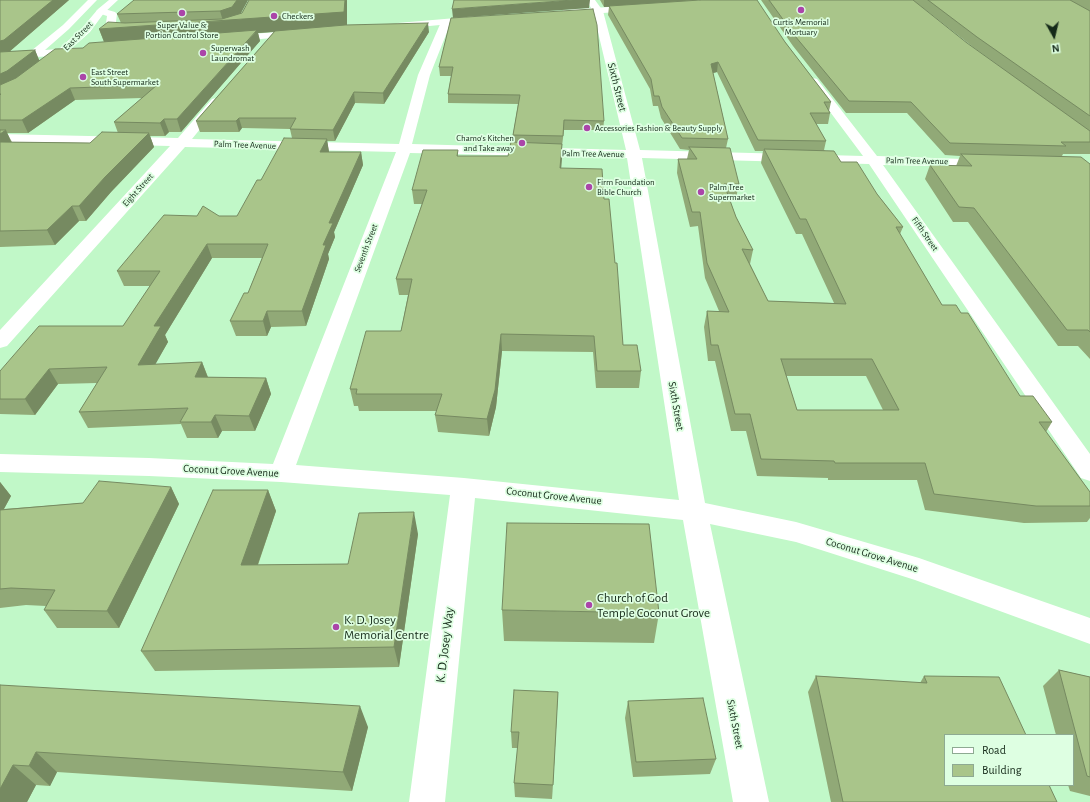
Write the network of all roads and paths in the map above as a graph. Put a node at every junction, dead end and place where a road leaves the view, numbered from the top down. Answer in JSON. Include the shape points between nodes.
{"nodes":[{"id":1,"x":93,"y":0,"type":"edge"},
{"id":2,"x":114,"y":0,"type":"edge"},
{"id":3,"x":594,"y":5,"type":"edge"},
{"id":4,"x":653,"y":7,"type":"edge"},
{"id":5,"x":101,"y":11,"type":"junction"},
{"id":6,"x":553,"y":14,"type":"edge"},
{"id":7,"x":485,"y":19,"type":"edge"},
{"id":8,"x":446,"y":22,"type":"junction"},
{"id":9,"x":391,"y":26,"type":"edge"},
{"id":10,"x":138,"y":32,"type":"edge"},
{"id":11,"x":312,"y":32,"type":"edge"},
{"id":12,"x":273,"y":35,"type":"junction"},
{"id":13,"x":219,"y":40,"type":"edge"},
{"id":14,"x":88,"y":50,"type":"edge"},
{"id":15,"x":62,"y":52,"type":"junction"},
{"id":16,"x":258,"y":53,"type":"edge"},
{"id":17,"x":34,"y":54,"type":"junction"},
{"id":18,"x":0,"y":56,"type":"edge"},
{"id":19,"x":46,"y":65,"type":"edge"},
{"id":20,"x":802,"y":68,"type":"edge"},
{"id":21,"x":0,"y":82,"type":"edge"},
{"id":22,"x":227,"y":89,"type":"edge"},
{"id":23,"x":0,"y":138,"type":"edge"},
{"id":24,"x":181,"y":143,"type":"junction"},
{"id":25,"x":404,"y":149,"type":"junction"},
{"id":26,"x":634,"y":155,"type":"junction"},
{"id":27,"x":873,"y":160,"type":"junction"},
{"id":28,"x":997,"y":163,"type":"edge"},
{"id":29,"x":0,"y":342,"type":"edge"},
{"id":30,"x":0,"y":463,"type":"edge"},
{"id":31,"x":1090,"y":472,"type":"edge"},
{"id":32,"x":281,"y":473,"type":"junction"},
{"id":33,"x":464,"y":487,"type":"junction"},
{"id":34,"x":694,"y":511,"type":"junction"},
{"id":35,"x":1090,"y":631,"type":"edge"},
{"id":36,"x":427,"y":802,"type":"edge"},
{"id":37,"x":750,"y":802,"type":"edge"}],
"edges":[{"from":1,"to":17,"type":"street","name":"East Street"},
{"from":2,"to":5,"type":"street","name":"East Street"},
{"from":3,"to":4,"type":"street"},
{"from":3,"to":6,"type":"street"},
{"from":3,"to":26,"type":"street","name":"Sixth Street"},
{"from":5,"to":10,"type":"street","via":[[112,14],[110,30],[113,32]]},
{"from":5,"to":15,"type":"street","name":"East Street","via":[[86,30]]},
{"from":7,"to":8,"type":"street"},
{"from":8,"to":9,"type":"street"},
{"from":8,"to":25,"type":"street","name":"Seventh Street","via":[[424,75]]},
{"from":11,"to":12,"type":"street"},
{"from":12,"to":13,"type":"street"},
{"from":12,"to":16,"type":"street"},
{"from":14,"to":15,"type":"street"},
{"from":15,"to":17,"type":"street"},
{"from":15,"to":19,"type":"street","name":"East Street"},
{"from":17,"to":18,"type":"street"},
{"from":17,"to":21,"type":"street","name":"East Street"},
{"from":20,"to":27,"type":"street","name":"Fifth Street"},
{"from":22,"to":24,"type":"street","name":"Eight Street"},
{"from":23,"to":24,"type":"street","name":"Palm Tree Avenue"},
{"from":24,"to":25,"type":"street","name":"Palm Tree Avenue"},
{"from":24,"to":29,"type":"street","name":"Eight Street"},
{"from":25,"to":26,"type":"street","name":"Palm Tree Avenue"},
{"from":25,"to":32,"type":"street","name":"Seventh Street"},
{"from":26,"to":27,"type":"street","name":"Palm Tree Avenue"},
{"from":26,"to":34,"type":"street","name":"Sixth Street"},
{"from":27,"to":28,"type":"street","name":"Palm Tree Avenue"},
{"from":27,"to":31,"type":"street","name":"Fifth Street"},
{"from":30,"to":32,"type":"street","name":"Coconut Grove Avenue"},
{"from":32,"to":33,"type":"street","name":"Coconut Grove Avenue"},
{"from":33,"to":34,"type":"street","name":"Coconut Grove Avenue"},
{"from":33,"to":36,"type":"street","name":"K. D. Josey Way"},
{"from":34,"to":35,"type":"street","name":"Coconut Grove Avenue","via":[[796,532],[919,570]]},
{"from":34,"to":37,"type":"street","name":"Sixth Street"}]}
